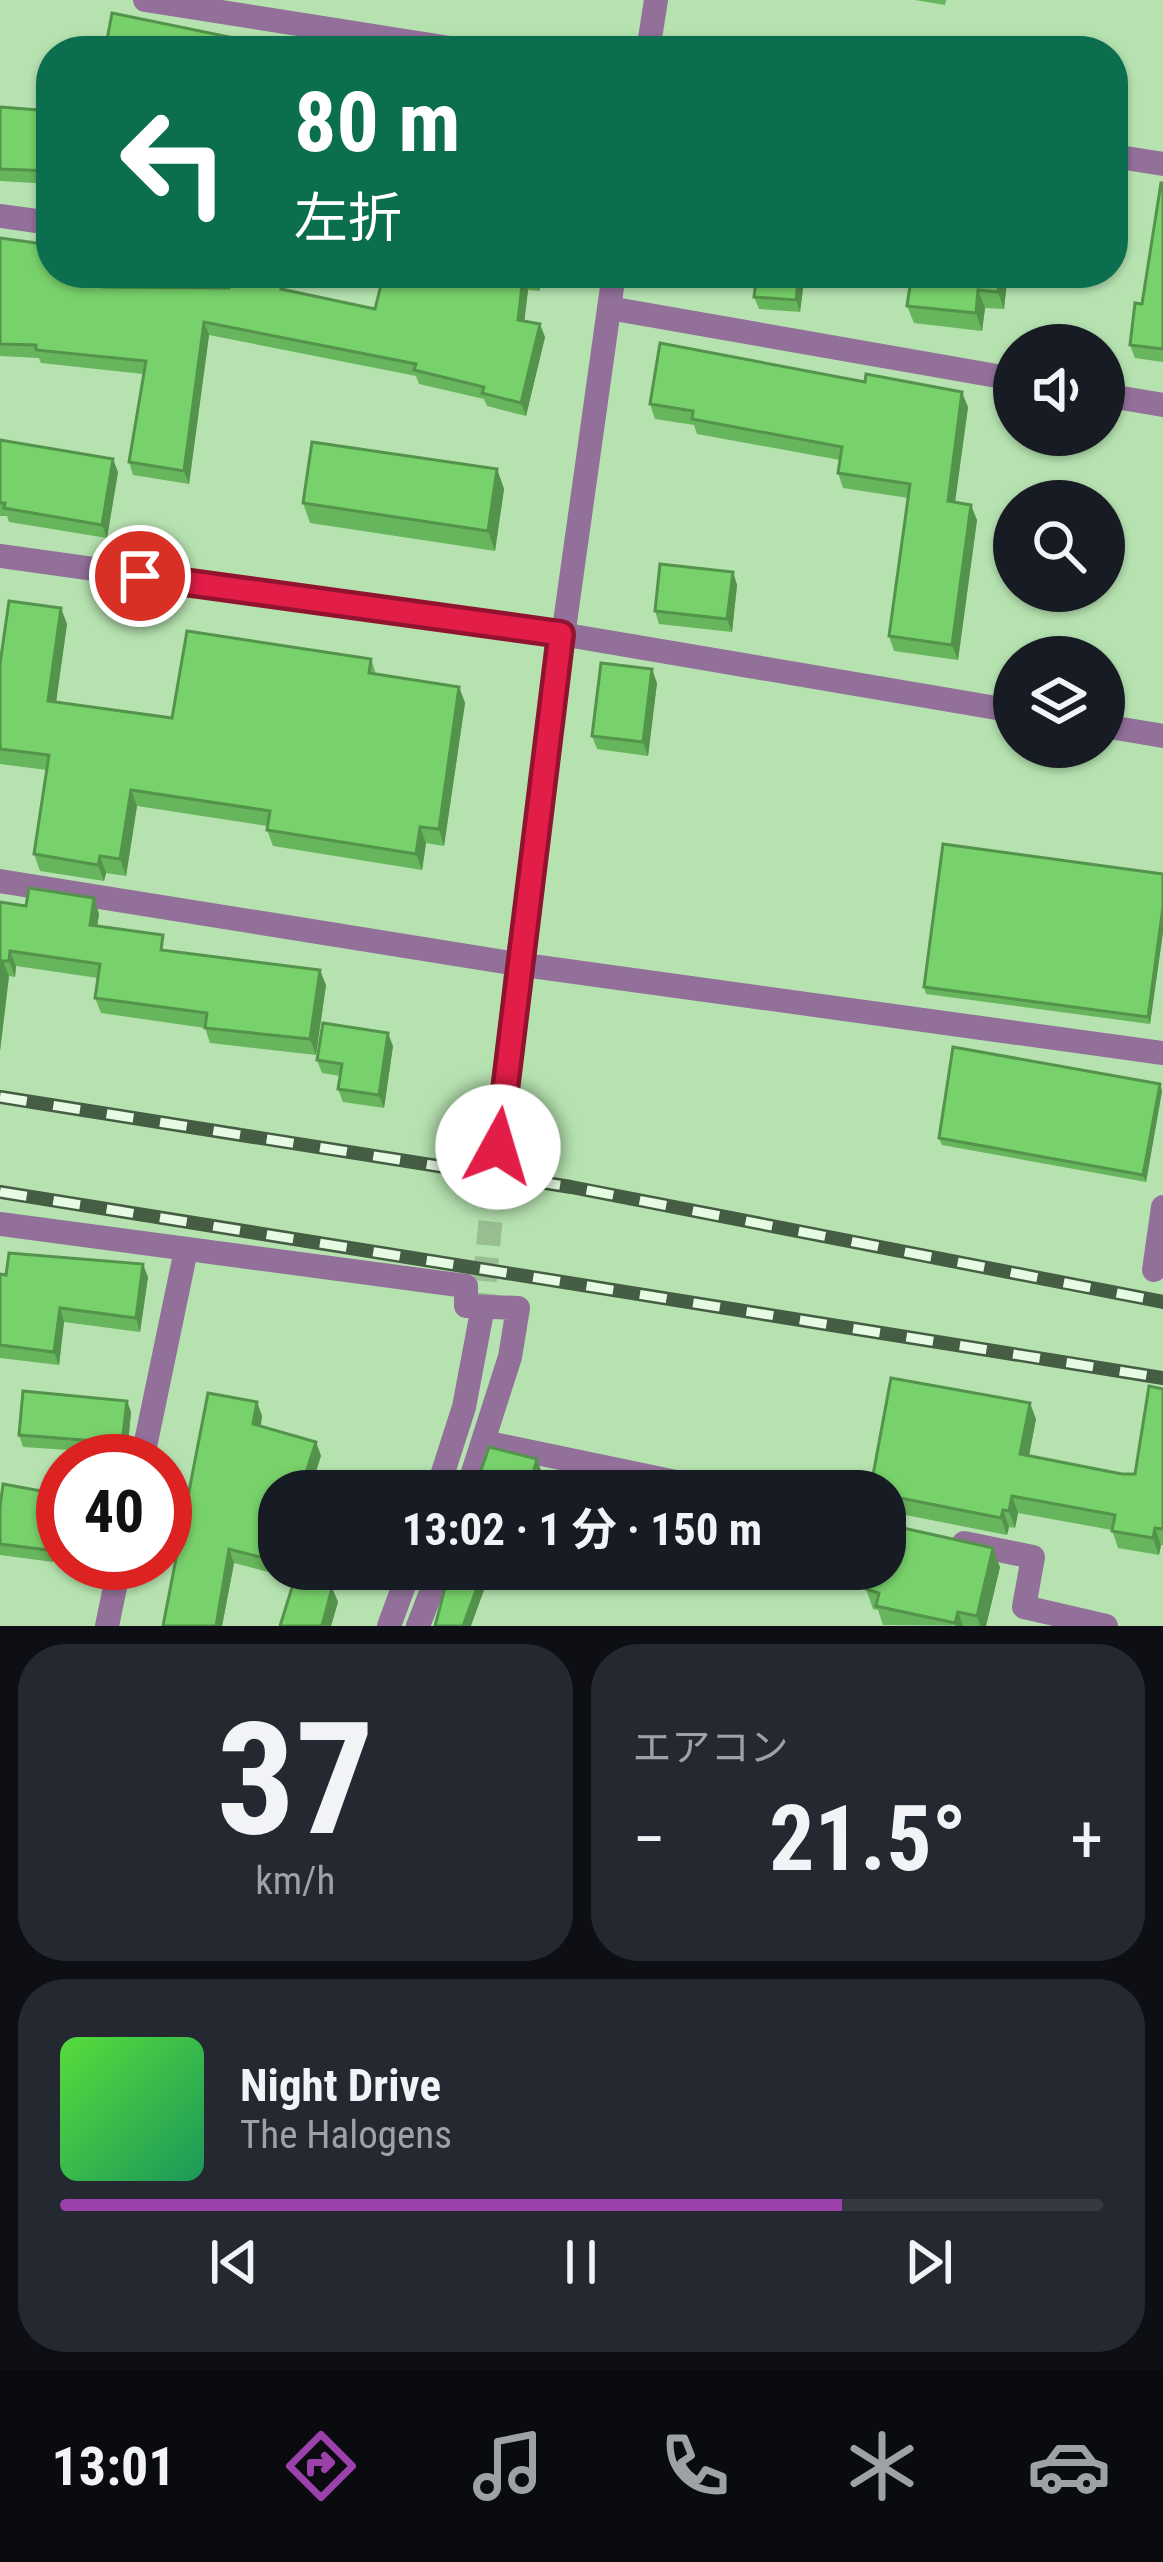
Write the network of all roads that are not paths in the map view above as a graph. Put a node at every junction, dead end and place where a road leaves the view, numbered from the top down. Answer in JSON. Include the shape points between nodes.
{"nodes":[{"id":1,"x":145,"y":0,"type":"edge"},
{"id":2,"x":656,"y":0,"type":"edge"},
{"id":3,"x":374,"y":36,"type":"edge"},
{"id":4,"x":650,"y":36,"type":"edge"},
{"id":5,"x":1128,"y":158,"type":"edge"},
{"id":6,"x":1163,"y":164,"type":"edge"},
{"id":7,"x":0,"y":216,"type":"edge"},
{"id":8,"x":36,"y":221,"type":"edge"},
{"id":9,"x":612,"y":288,"type":"edge"},
{"id":10,"x":609,"y":308,"type":"junction"},
{"id":11,"x":993,"y":375,"type":"edge"},
{"id":12,"x":1125,"y":398,"type":"edge"},
{"id":13,"x":1163,"y":405,"type":"edge"},
{"id":14,"x":0,"y":556,"type":"edge"},
{"id":15,"x":561,"y":634,"type":"junction"},
{"id":16,"x":993,"y":707,"type":"edge"},
{"id":17,"x":1125,"y":730,"type":"edge"},
{"id":18,"x":1163,"y":736,"type":"edge"},
{"id":19,"x":0,"y":881,"type":"edge"},
{"id":20,"x":517,"y":964,"type":"junction"},
{"id":21,"x":1163,"y":1053,"type":"edge"},
{"id":22,"x":498,"y":1147,"type":"tunnel mouth"},
{"id":23,"x":1163,"y":1207,"type":"edge"},
{"id":24,"x":0,"y":1224,"type":"edge"},
{"id":25,"x":186,"y":1250,"type":"junction"},
{"id":26,"x":1154,"y":1270,"type":"dead end"},
{"id":27,"x":482,"y":1317,"type":"tunnel mouth"},
{"id":28,"x":148,"y":1434,"type":"edge"},
{"id":29,"x":484,"y":1442,"type":"junction"},
{"id":30,"x":444,"y":1470,"type":"edge"},
{"id":31,"x":474,"y":1470,"type":"edge"},
{"id":32,"x":618,"y":1470,"type":"edge"},
{"id":33,"x":949,"y":1539,"type":"edge"},
{"id":34,"x":115,"y":1590,"type":"edge"},
{"id":35,"x":402,"y":1590,"type":"edge"},
{"id":36,"x":432,"y":1590,"type":"edge"},
{"id":37,"x":1022,"y":1617,"type":"edge"},
{"id":38,"x":107,"y":1626,"type":"edge"},
{"id":39,"x":388,"y":1626,"type":"edge"},
{"id":40,"x":418,"y":1626,"type":"edge"},
{"id":41,"x":1106,"y":1626,"type":"edge"}],
"edges":[{"from":1,"to":3,"type":"street"},
{"from":2,"to":4,"type":"street"},
{"from":5,"to":6,"type":"street"},
{"from":7,"to":8,"type":"street"},
{"from":9,"to":10,"type":"street"},
{"from":10,"to":11,"type":"street"},
{"from":10,"to":15,"type":"street"},
{"from":12,"to":13,"type":"street"},
{"from":14,"to":15,"type":"street"},
{"from":15,"to":16,"type":"street"},
{"from":15,"to":20,"type":"street"},
{"from":17,"to":18,"type":"street"},
{"from":19,"to":20,"type":"street"},
{"from":20,"to":21,"type":"street"},
{"from":20,"to":22,"type":"street"},
{"from":23,"to":26,"type":"street"},
{"from":24,"to":25,"type":"street"},
{"from":25,"to":28,"type":"street"},
{"from":25,"to":29,"type":"street","via":[[466,1286],[466,1306],[518,1308]]},
{"from":27,"to":30,"type":"street"},
{"from":29,"to":31,"type":"street"},
{"from":29,"to":32,"type":"street"},
{"from":33,"to":37,"type":"street","via":[[1033,1557]]},
{"from":34,"to":38,"type":"street"},
{"from":35,"to":39,"type":"street"},
{"from":36,"to":40,"type":"street"},
{"from":37,"to":41,"type":"street"}]}
